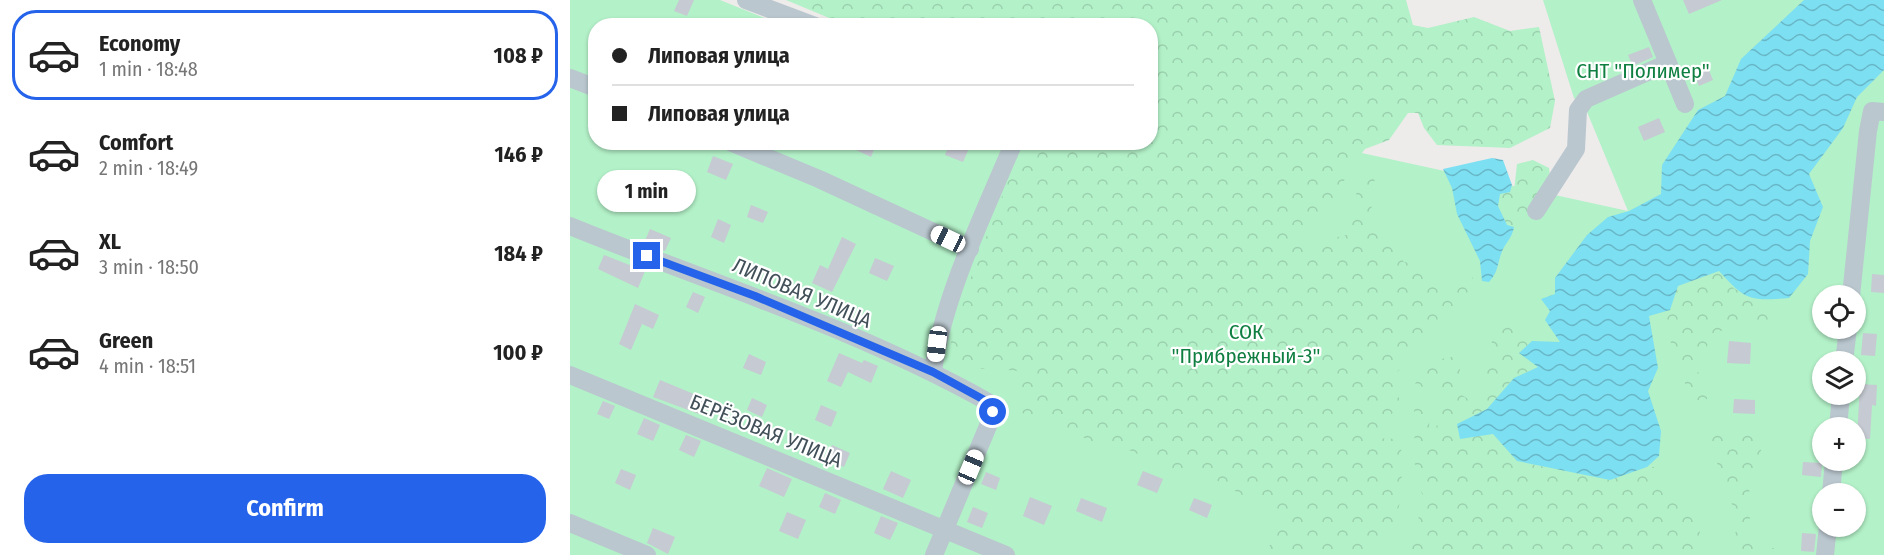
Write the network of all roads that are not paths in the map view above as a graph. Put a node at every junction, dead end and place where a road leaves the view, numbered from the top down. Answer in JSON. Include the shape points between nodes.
{"nodes":[{"id":1,"x":746,"y":0,"type":"edge"},
{"id":2,"x":1642,"y":0,"type":"edge"},
{"id":3,"x":794,"y":18,"type":"edge"},
{"id":4,"x":1668,"y":63,"type":"junction"},
{"id":5,"x":570,"y":78,"type":"edge"},
{"id":6,"x":588,"y":85,"type":"edge"},
{"id":7,"x":1685,"y":104,"type":"dead end"},
{"id":8,"x":1878,"y":111,"type":"edge"},
{"id":9,"x":749,"y":150,"type":"edge"},
{"id":10,"x":1011,"y":150,"type":"edge"},
{"id":11,"x":1536,"y":211,"type":"dead end"},
{"id":12,"x":570,"y":226,"type":"edge"},
{"id":13,"x":970,"y":249,"type":"junction"},
{"id":14,"x":1853,"y":285,"type":"edge"},
{"id":15,"x":933,"y":372,"type":"junction"},
{"id":16,"x":570,"y":375,"type":"edge"},
{"id":17,"x":570,"y":523,"type":"edge"},
{"id":18,"x":945,"y":528,"type":"junction"},
{"id":19,"x":1827,"y":537,"type":"edge"},
{"id":20,"x":647,"y":555,"type":"edge"},
{"id":21,"x":934,"y":555,"type":"edge"},
{"id":22,"x":1006,"y":555,"type":"edge"},
{"id":23,"x":1825,"y":555,"type":"edge"}],
"edges":[{"from":1,"to":3,"type":"street"},
{"from":2,"to":4,"type":"street"},
{"from":4,"to":7,"type":"street"},
{"from":4,"to":11,"type":"street","via":[[1586,99],[1578,110],[1576,149]]},
{"from":5,"to":6,"type":"street"},
{"from":8,"to":14,"type":"street"},
{"from":9,"to":13,"type":"street"},
{"from":10,"to":13,"type":"street"},
{"from":12,"to":15,"type":"street","name":"ЛИПОВАЯ УЛИЦА","via":[[755,296]]},
{"from":13,"to":15,"type":"street","via":[[937,344]]},
{"from":15,"to":18,"type":"street","name":"ЛИПОВАЯ УЛИЦА","via":[[988,402],[993,412]]},
{"from":16,"to":18,"type":"street","name":"БЕРЁЗОВАЯ УЛИЦА"},
{"from":17,"to":20,"type":"street"},
{"from":18,"to":21,"type":"street"},
{"from":18,"to":22,"type":"street","name":"БЕРЁЗОВАЯ УЛИЦА"},
{"from":19,"to":23,"type":"street"}]}
